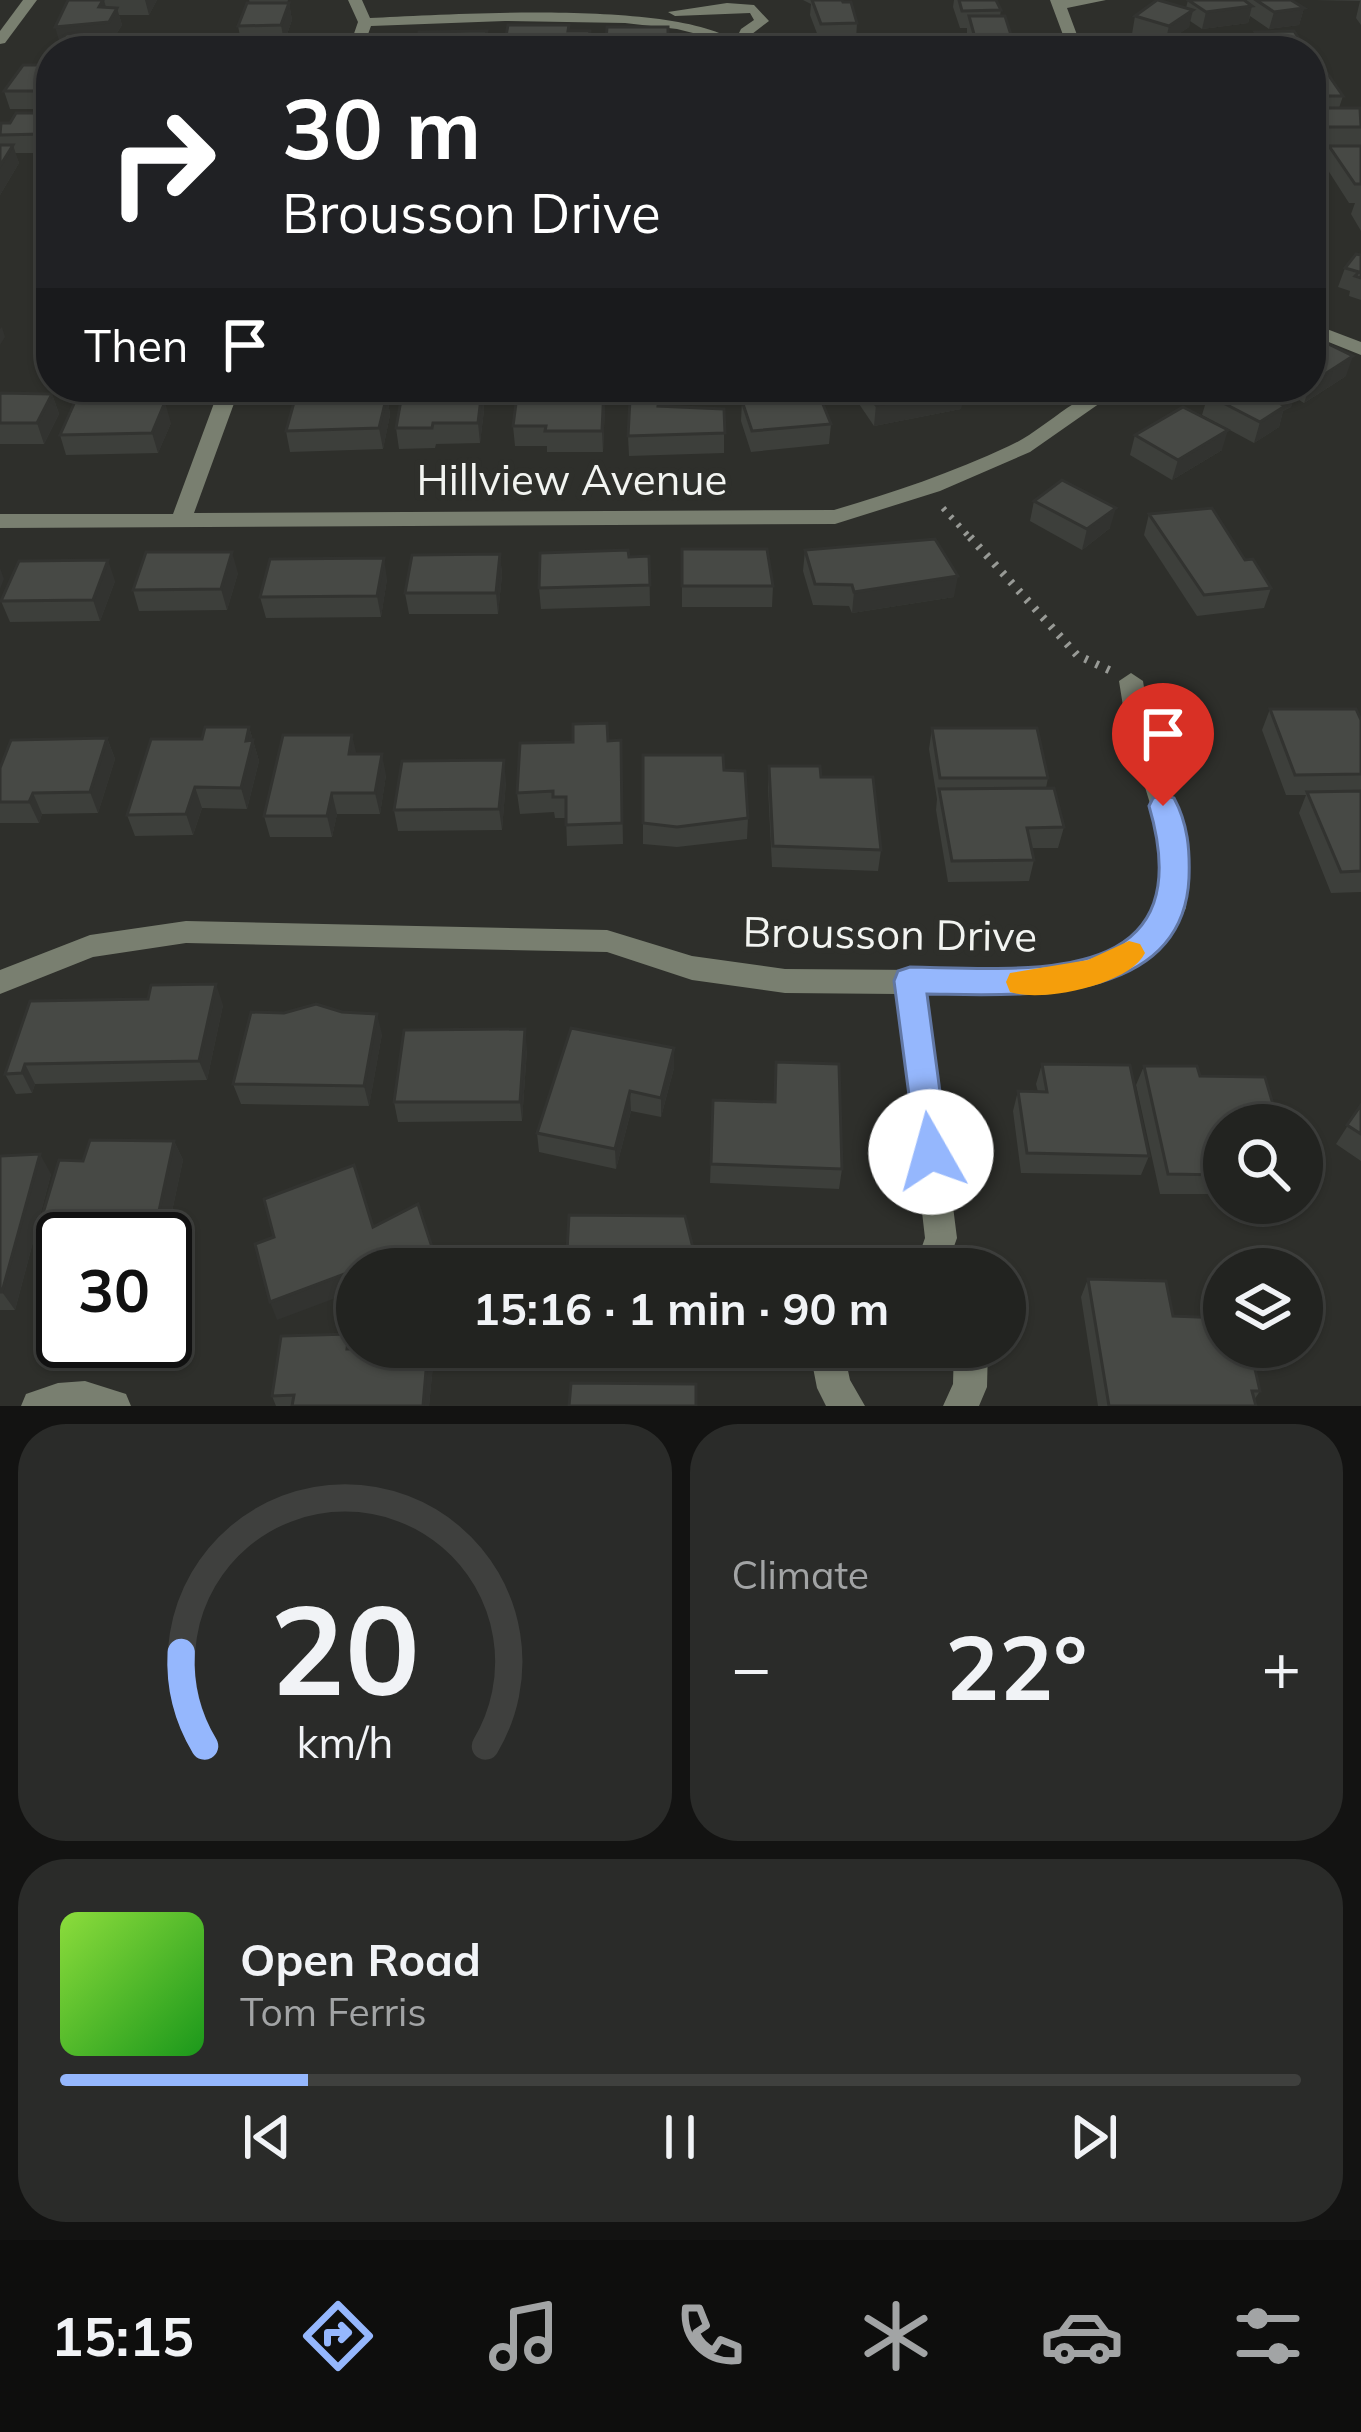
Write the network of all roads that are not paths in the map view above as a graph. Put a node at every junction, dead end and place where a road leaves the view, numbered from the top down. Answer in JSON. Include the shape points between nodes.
{"nodes":[{"id":1,"x":30,"y":0,"type":"edge"},
{"id":2,"x":355,"y":0,"type":"edge"},
{"id":3,"x":1100,"y":0,"type":"edge"},
{"id":4,"x":1057,"y":2,"type":"edge"},
{"id":5,"x":644,"y":14,"type":"junction"},
{"id":6,"x":365,"y":22,"type":"junction"},
{"id":7,"x":360,"y":36,"type":"edge"},
{"id":8,"x":725,"y":36,"type":"edge"},
{"id":9,"x":745,"y":36,"type":"edge"},
{"id":10,"x":1070,"y":36,"type":"edge"},
{"id":11,"x":0,"y":40,"type":"edge"},
{"id":12,"x":1326,"y":335,"type":"edge"},
{"id":13,"x":1361,"y":349,"type":"edge"},
{"id":14,"x":224,"y":402,"type":"edge"},
{"id":15,"x":1091,"y":402,"type":"edge"},
{"id":16,"x":181,"y":520,"type":"junction"},
{"id":17,"x":0,"y":521,"type":"edge"},
{"id":18,"x":1131,"y":681,"type":"road end"},
{"id":19,"x":910,"y":981,"type":"junction"},
{"id":20,"x":0,"y":982,"type":"edge"},
{"id":21,"x":937,"y":1248,"type":"edge"},
{"id":22,"x":830,"y":1368,"type":"edge"},
{"id":23,"x":970,"y":1368,"type":"edge"},
{"id":24,"x":38,"y":1406,"type":"edge"},
{"id":25,"x":114,"y":1406,"type":"edge"},
{"id":26,"x":848,"y":1406,"type":"edge"},
{"id":27,"x":960,"y":1406,"type":"edge"}],
"edges":[{"from":1,"to":11,"type":"street"},
{"from":2,"to":6,"type":"street"},
{"from":3,"to":4,"type":"street"},
{"from":4,"to":10,"type":"street"},
{"from":5,"to":6,"type":"street"},
{"from":5,"to":8,"type":"street"},
{"from":5,"to":9,"type":"street","via":[[754,9],[762,21]]},
{"from":6,"to":7,"type":"street"},
{"from":12,"to":13,"type":"street"},
{"from":14,"to":16,"type":"street"},
{"from":15,"to":16,"type":"street","name":"Hillview Avenue","via":[[1024,448],[835,518]]},
{"from":16,"to":17,"type":"street","name":"Hillview Avenue"},
{"from":18,"to":19,"type":"street","name":"Brousson Drive","via":[[1176,846],[1172,908],[1139,948],[1095,972],[1045,982]]},
{"from":19,"to":20,"type":"street","name":"Brousson Drive","via":[[785,981],[692,968],[608,940],[186,932],[90,946]]},
{"from":19,"to":21,"type":"street"},
{"from":22,"to":26,"type":"street"},
{"from":23,"to":27,"type":"street"},
{"from":24,"to":25,"type":"street","via":[[91,1397]]}]}
